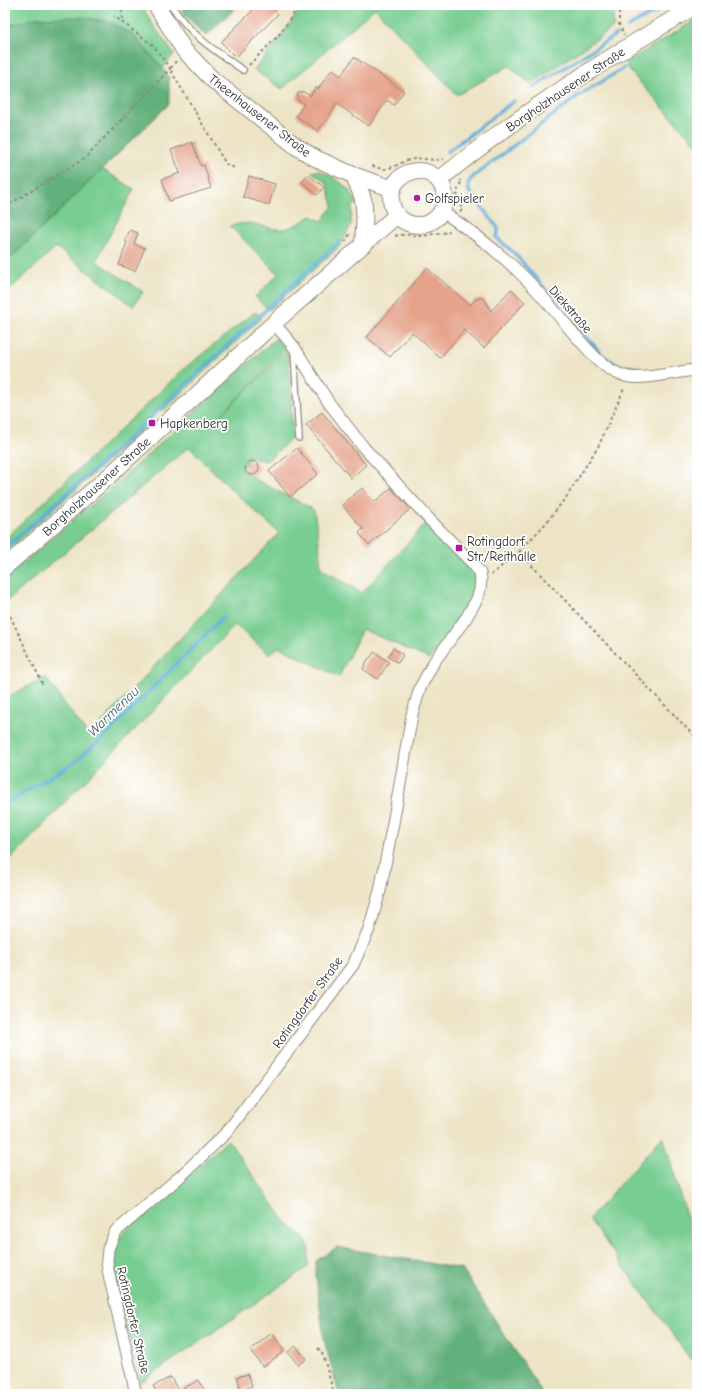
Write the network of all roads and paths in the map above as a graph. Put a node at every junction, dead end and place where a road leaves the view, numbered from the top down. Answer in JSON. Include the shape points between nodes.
{"nodes":[{"id":1,"x":118,"y":5,"type":"edge"},
{"id":2,"x":156,"y":5,"type":"edge"},
{"id":3,"x":171,"y":5,"type":"edge"},
{"id":4,"x":300,"y":5,"type":"edge"},
{"id":5,"x":619,"y":5,"type":"edge"},
{"id":6,"x":697,"y":5,"type":"edge"},
{"id":7,"x":114,"y":16,"type":"dead end"},
{"id":8,"x":122,"y":21,"type":"junction"},
{"id":9,"x":629,"y":45,"type":"junction"},
{"id":10,"x":184,"y":50,"type":"junction"},
{"id":11,"x":170,"y":69,"type":"junction"},
{"id":12,"x":244,"y":70,"type":"joint"},
{"id":13,"x":370,"y":166,"type":"dead end"},
{"id":14,"x":235,"y":168,"type":"dead end"},
{"id":15,"x":452,"y":169,"type":"junction"},
{"id":16,"x":353,"y":175,"type":"junction"},
{"id":17,"x":439,"y":180,"type":"junction"},
{"id":18,"x":393,"y":189,"type":"junction"},
{"id":19,"x":5,"y":206,"type":"edge"},
{"id":20,"x":442,"y":212,"type":"junction"},
{"id":21,"x":397,"y":215,"type":"junction"},
{"id":22,"x":363,"y":244,"type":"junction"},
{"id":23,"x":274,"y":323,"type":"junction"},
{"id":24,"x":294,"y":347,"type":"junction"},
{"id":25,"x":697,"y":370,"type":"edge"},
{"id":26,"x":626,"y":377,"type":"junction"},
{"id":27,"x":299,"y":438,"type":"dead end"},
{"id":28,"x":519,"y":552,"type":"junction"},
{"id":29,"x":5,"y":567,"type":"edge"},
{"id":30,"x":481,"y":579,"type":"junction"},
{"id":31,"x":5,"y":605,"type":"edge"},
{"id":32,"x":43,"y":685,"type":"dead end"},
{"id":33,"x":697,"y":739,"type":"edge"},
{"id":34,"x":318,"y":1348,"type":"dead end"},
{"id":35,"x":136,"y":1394,"type":"edge"},
{"id":36,"x":334,"y":1394,"type":"edge"}],
"edges":[{"from":1,"to":8,"type":"path","via":[[122,11]]},
{"from":2,"to":10,"type":"main road","name":"Theenhausener Straße"},
{"from":3,"to":12,"type":"lane","via":[[181,20],[204,43]]},
{"from":4,"to":12,"type":"path","via":[[278,36]]},
{"from":5,"to":9,"type":"path","via":[[619,24]]},
{"from":6,"to":9,"type":"main road","name":"Borgholzhausener Straße"},
{"from":7,"to":8,"type":"path"},
{"from":8,"to":11,"type":"path","via":[[154,46]]},
{"from":9,"to":15,"type":"main road","name":"Borgholzhausener Straße","via":[[534,108]]},
{"from":10,"to":11,"type":"path"},
{"from":10,"to":16,"type":"main road","name":"Theenhausener Straße","via":[[213,80],[297,147]]},
{"from":11,"to":14,"type":"path","via":[[226,164]]},
{"from":11,"to":19,"type":"path","via":[[85,158]]},
{"from":13,"to":15,"type":"path","via":[[384,169],[412,159],[444,158]]},
{"from":15,"to":17,"type":"main road","name":"Borgholzhausener Straße"},
{"from":16,"to":18,"type":"main road","name":"Theenhausener Straße"},
{"from":16,"to":22,"type":"main road","via":[[364,207]]},
{"from":17,"to":18,"type":"main road","via":[[427,173],[413,172],[401,178]]},
{"from":17,"to":20,"type":"main road","via":[[445,196]]},
{"from":18,"to":21,"type":"main road","via":[[392,207]]},
{"from":20,"to":21,"type":"main road","via":[[428,223],[420,225],[407,222]]},
{"from":20,"to":26,"type":"street","name":"Diekstraße","via":[[498,252],[526,279],[598,361]]},
{"from":21,"to":22,"type":"main road","name":"Borgholzhausener Straße"},
{"from":22,"to":23,"type":"main road","name":"Borgholzhausener Straße"},
{"from":23,"to":24,"type":"street"},
{"from":23,"to":29,"type":"main road","name":"Borgholzhausener Straße","via":[[109,476]]},
{"from":24,"to":27,"type":"lane"},
{"from":24,"to":30,"type":"street","via":[[330,403],[364,448],[475,566]]},
{"from":25,"to":26,"type":"street","name":"Diekstraße"},
{"from":26,"to":28,"type":"path","via":[[623,391],[599,445],[567,496]]},
{"from":28,"to":30,"type":"path","via":[[490,576]]},
{"from":28,"to":33,"type":"path"},
{"from":30,"to":35,"type":"street","name":"Rotingdorfer Straße","via":[[477,599],[434,662],[420,688],[412,715],[380,891],[353,964],[227,1132],[182,1175],[115,1232],[110,1243],[106,1260]]},
{"from":31,"to":32,"type":"path"},
{"from":34,"to":36,"type":"path","via":[[323,1355]]}]}
